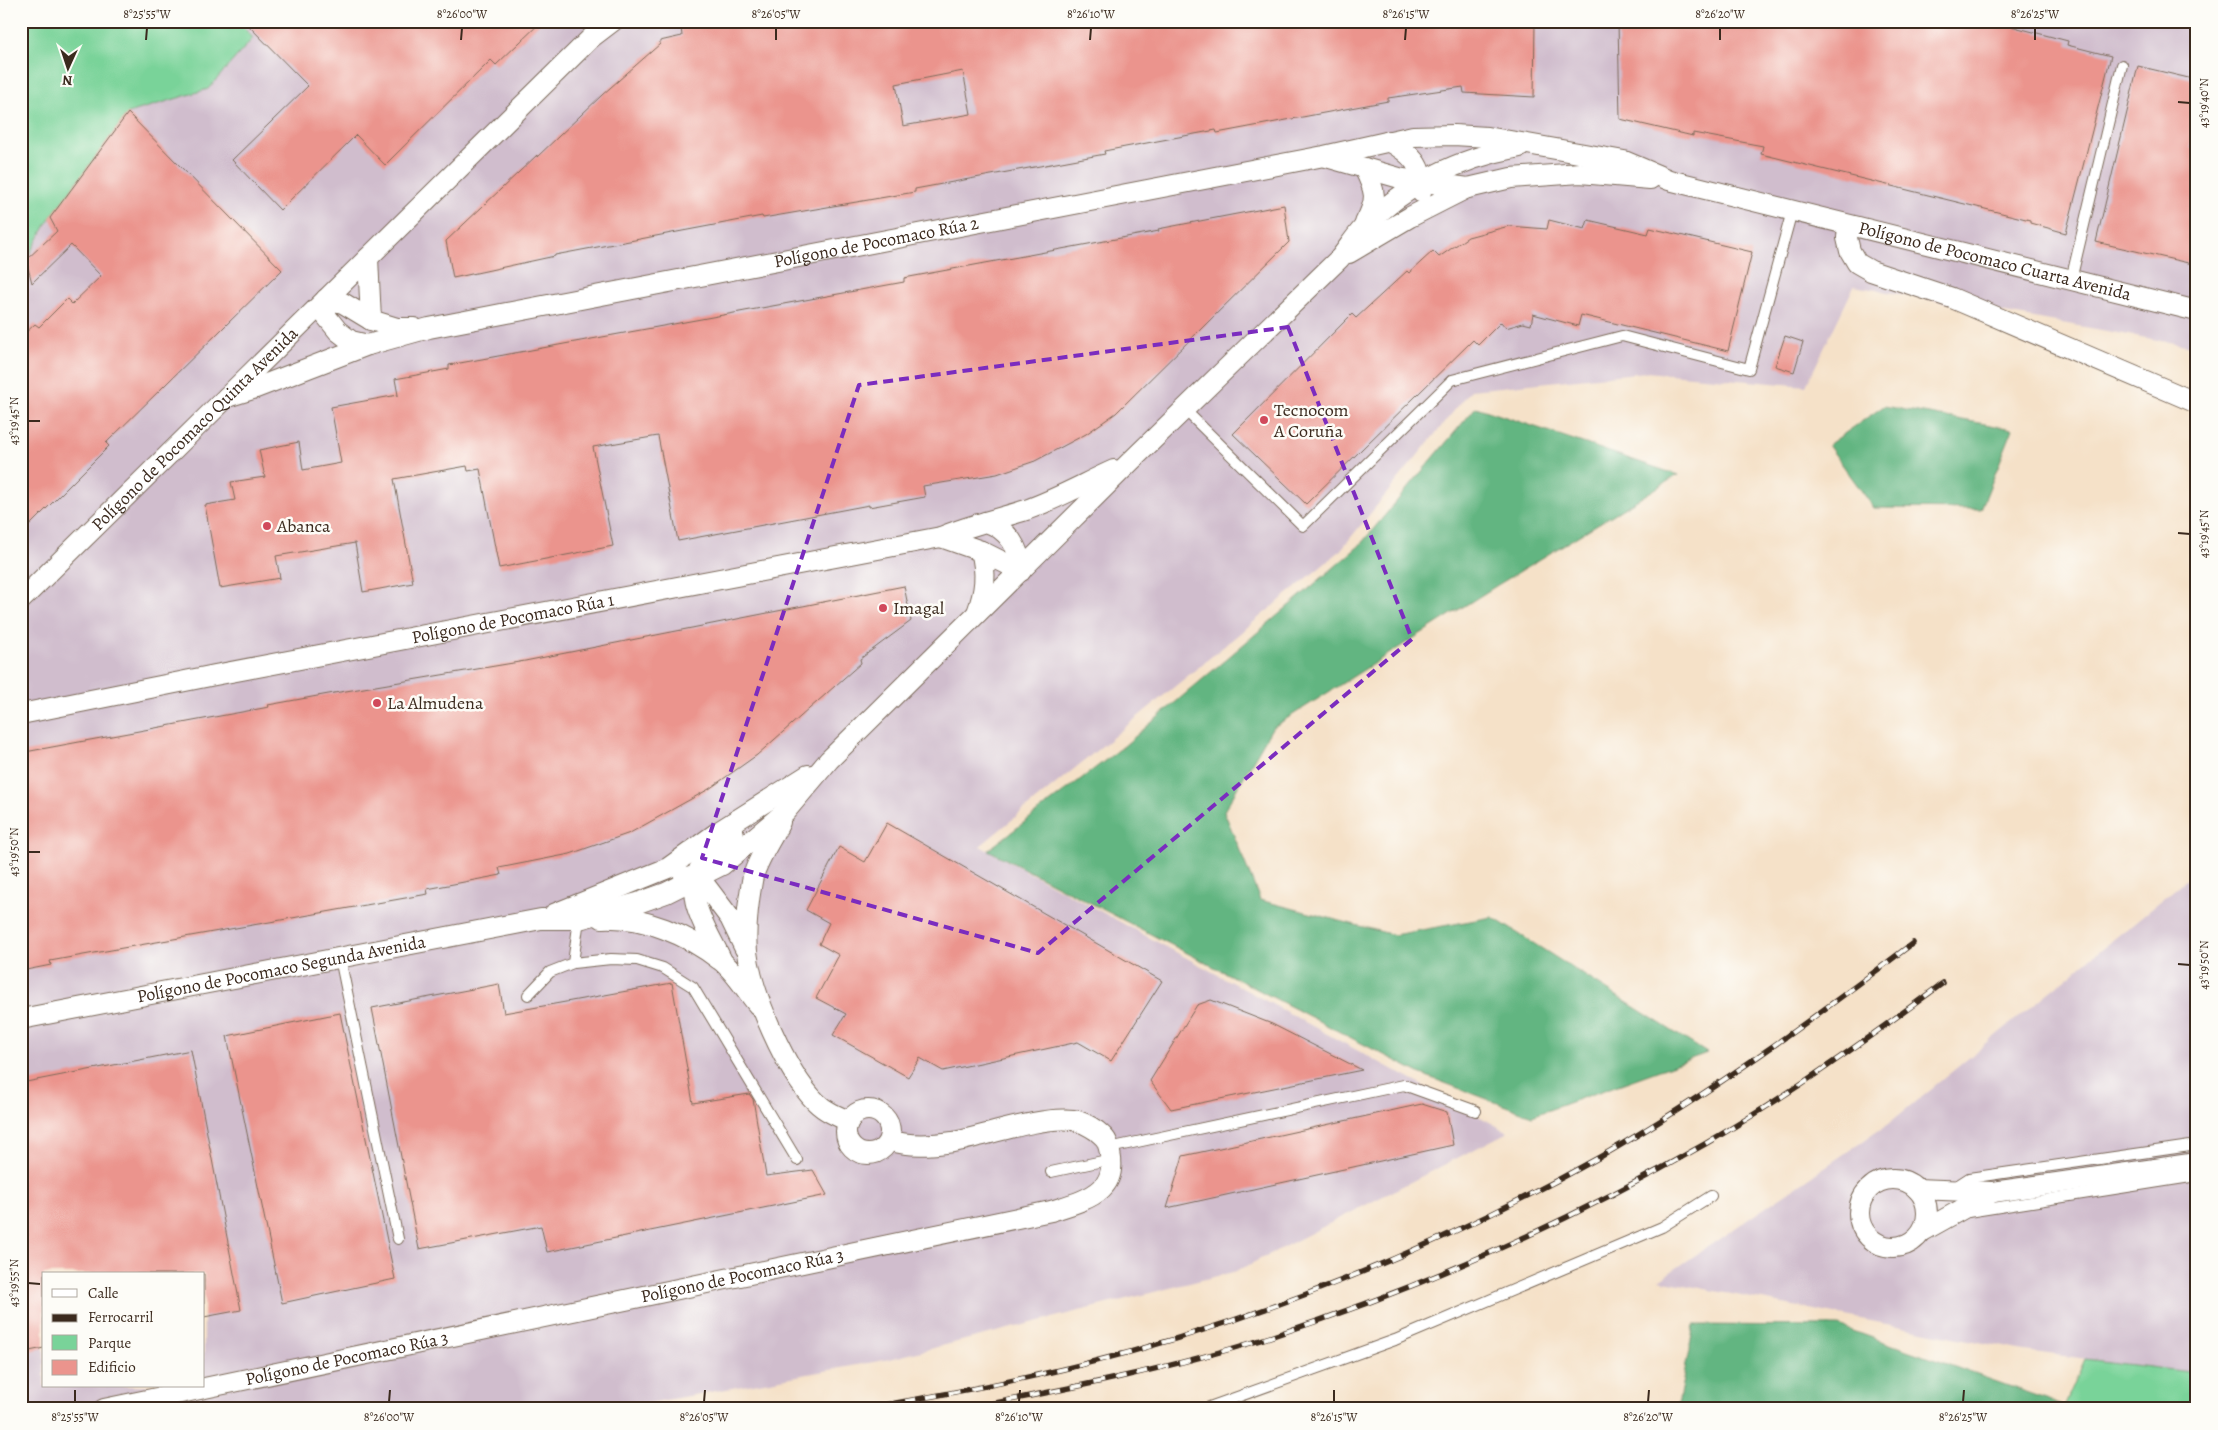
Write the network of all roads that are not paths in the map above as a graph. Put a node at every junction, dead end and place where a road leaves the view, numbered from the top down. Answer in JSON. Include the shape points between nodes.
{"nodes":[{"id":1,"x":613,"y":21,"type":"edge"},
{"id":2,"x":2122,"y":65,"type":"dead end"},
{"id":3,"x":1389,"y":141,"type":"junction"},
{"id":4,"x":1532,"y":144,"type":"junction"},
{"id":5,"x":1324,"y":156,"type":"junction"},
{"id":6,"x":1364,"y":168,"type":"junction"},
{"id":7,"x":1669,"y":180,"type":"junction"},
{"id":8,"x":1421,"y":182,"type":"junction"},
{"id":9,"x":1468,"y":188,"type":"junction"},
{"id":10,"x":1792,"y":210,"type":"junction"},
{"id":11,"x":1410,"y":217,"type":"junction"},
{"id":12,"x":1848,"y":225,"type":"junction"},
{"id":13,"x":1363,"y":228,"type":"junction"},
{"id":14,"x":368,"y":258,"type":"junction"},
{"id":15,"x":1340,"y":258,"type":"junction"},
{"id":16,"x":2071,"y":280,"type":"junction"},
{"id":17,"x":326,"y":299,"type":"junction"},
{"id":18,"x":2197,"y":311,"type":"edge"},
{"id":19,"x":371,"y":320,"type":"junction"},
{"id":20,"x":429,"y":328,"type":"junction"},
{"id":21,"x":368,"y":345,"type":"junction"},
{"id":22,"x":227,"y":397,"type":"junction"},
{"id":23,"x":2197,"y":403,"type":"edge"},
{"id":24,"x":1185,"y":410,"type":"junction"},
{"id":25,"x":1129,"y":463,"type":"junction"},
{"id":26,"x":986,"y":522,"type":"junction"},
{"id":27,"x":942,"y":537,"type":"junction"},
{"id":28,"x":981,"y":551,"type":"junction"},
{"id":29,"x":1021,"y":570,"type":"junction"},
{"id":30,"x":21,"y":600,"type":"edge"},
{"id":31,"x":977,"y":614,"type":"junction"},
{"id":32,"x":27,"y":710,"type":"edge"},
{"id":33,"x":829,"y":760,"type":"junction"},
{"id":34,"x":768,"y":801,"type":"junction"},
{"id":35,"x":785,"y":812,"type":"junction"},
{"id":36,"x":668,"y":868,"type":"junction"},
{"id":37,"x":694,"y":880,"type":"junction"},
{"id":38,"x":540,"y":919,"type":"junction"},
{"id":39,"x":579,"y":919,"type":"junction"},
{"id":40,"x":747,"y":953,"type":"junction"},
{"id":41,"x":340,"y":958,"type":"junction"},
{"id":42,"x":722,"y":961,"type":"junction"},
{"id":43,"x":573,"y":963,"type":"junction"},
{"id":44,"x":528,"y":996,"type":"dead end"},
{"id":45,"x":762,"y":1010,"type":"junction"},
{"id":46,"x":21,"y":1019,"type":"edge"},
{"id":47,"x":1476,"y":1111,"type":"dead end"},
{"id":48,"x":849,"y":1121,"type":"junction"},
{"id":49,"x":888,"y":1140,"type":"junction"},
{"id":50,"x":2197,"y":1145,"type":"edge"},
{"id":51,"x":1111,"y":1153,"type":"junction"},
{"id":52,"x":797,"y":1160,"type":"dead end"},
{"id":53,"x":2197,"y":1163,"type":"edge"},
{"id":54,"x":1051,"y":1172,"type":"dead end"},
{"id":55,"x":2197,"y":1176,"type":"edge"},
{"id":56,"x":1917,"y":1189,"type":"junction"},
{"id":57,"x":1951,"y":1190,"type":"junction"},
{"id":58,"x":1992,"y":1192,"type":"junction"},
{"id":59,"x":1711,"y":1196,"type":"dead end"},
{"id":60,"x":1952,"y":1215,"type":"junction"},
{"id":61,"x":1922,"y":1232,"type":"junction"},
{"id":62,"x":398,"y":1239,"type":"dead end"},
{"id":63,"x":204,"y":1388,"type":"edge"},
{"id":64,"x":205,"y":1388,"type":"edge"},
{"id":65,"x":104,"y":1409,"type":"edge"},
{"id":66,"x":1204,"y":1409,"type":"edge"}],
"edges":[{"from":1,"to":14,"type":"street","name":"Polígono de Pocomaco Quinta Avenida"},
{"from":2,"to":16,"type":"lane"},
{"from":3,"to":4,"type":"street","name":"Polígono de Pocomaco Cuarta Avenida","via":[[1413,136],[1454,135],[1488,136]]},
{"from":3,"to":5,"type":"street","name":"Polígono de Pocomaco Rúa 2"},
{"from":3,"to":8,"type":"street","via":[[1415,159]]},
{"from":4,"to":7,"type":"street","name":"Polígono de Pocomaco Cuarta Avenida","via":[[1624,161]]},
{"from":4,"to":8,"type":"street","via":[[1466,160]]},
{"from":5,"to":6,"type":"street","name":"Polígono de Pocomaco Rúa 2"},
{"from":5,"to":20,"type":"street","name":"Polígono de Pocomaco Rúa 2"},
{"from":6,"to":8,"type":"street","name":"Polígono de Pocomaco Rúa 2"},
{"from":6,"to":13,"type":"street","via":[[1374,188],[1373,208]]},
{"from":7,"to":9,"type":"street","name":"Polígono de Pocomaco Cuarta Avenida","via":[[1580,173],[1511,178]]},
{"from":7,"to":10,"type":"street","name":"Polígono de Pocomaco Cuarta Avenida"},
{"from":8,"to":9,"type":"street","name":"Polígono de Pocomaco Cuarta Avenida"},
{"from":8,"to":11,"type":"street","via":[[1422,190]]},
{"from":8,"to":13,"type":"street"},
{"from":9,"to":11,"type":"street"},
{"from":10,"to":12,"type":"street","name":"Polígono de Pocomaco Cuarta Avenida"},
{"from":10,"to":24,"type":"lane","via":[[1749,369],[1622,336],[1452,380],[1303,526]]},
{"from":11,"to":15,"type":"street"},
{"from":12,"to":16,"type":"street","name":"Polígono de Pocomaco Cuarta Avenida"},
{"from":12,"to":23,"type":"street","via":[[1850,250],[1858,263],[1871,271],[1952,298]]},
{"from":13,"to":15,"type":"street"},
{"from":14,"to":17,"type":"street","name":"Polígono de Pocomaco Quinta Avenida"},
{"from":14,"to":19,"type":"street"},
{"from":15,"to":24,"type":"street"},
{"from":16,"to":18,"type":"street","name":"Polígono de Pocomaco Cuarta Avenida"},
{"from":17,"to":19,"type":"street","name":"Polígono de Pocomaco Rúa 2","via":[[344,303]]},
{"from":17,"to":21,"type":"street","via":[[326,316],[338,331],[351,341]]},
{"from":17,"to":22,"type":"street","name":"Polígono de Pocomaco Quinta Avenida"},
{"from":19,"to":20,"type":"street","name":"Polígono de Pocomaco Rúa 2","via":[[398,328]]},
{"from":20,"to":21,"type":"street","name":"Polígono de Pocomaco Rúa 2"},
{"from":21,"to":22,"type":"street","name":"Polígono de Pocomaco Rúa 2"},
{"from":22,"to":30,"type":"street","name":"Polígono de Pocomaco Quinta Avenida"},
{"from":24,"to":25,"type":"street"},
{"from":25,"to":26,"type":"street","name":"Polígono de Pocomaco Rúa 1","via":[[1066,494]]},
{"from":25,"to":29,"type":"street"},
{"from":26,"to":27,"type":"street","name":"Polígono de Pocomaco Rúa 1"},
{"from":26,"to":29,"type":"street","via":[[998,526],[1012,539]]},
{"from":27,"to":28,"type":"street"},
{"from":27,"to":32,"type":"street","name":"Polígono de Pocomaco Rúa 1"},
{"from":28,"to":29,"type":"street"},
{"from":28,"to":31,"type":"street","via":[[985,591]]},
{"from":29,"to":31,"type":"street"},
{"from":31,"to":33,"type":"street"},
{"from":33,"to":34,"type":"street","name":"Polígono de Pocomaco Segunda Avenida"},
{"from":33,"to":35,"type":"street"},
{"from":34,"to":36,"type":"street","name":"Polígono de Pocomaco Segunda Avenida"},
{"from":34,"to":37,"type":"street","via":[[704,862]]},
{"from":35,"to":37,"type":"street","name":"Polígono de Pocomaco Segunda Avenida","via":[[722,865]]},
{"from":35,"to":40,"type":"street","via":[[752,878],[747,914]]},
{"from":36,"to":37,"type":"street"},
{"from":36,"to":38,"type":"street","name":"Polígono de Pocomaco Segunda Avenida"},
{"from":37,"to":39,"type":"street","name":"Polígono de Pocomaco Segunda Avenida","via":[[638,903]]},
{"from":37,"to":40,"type":"street","via":[[706,885],[730,918]]},
{"from":37,"to":42,"type":"street","via":[[693,890],[700,915]]},
{"from":38,"to":39,"type":"street","name":"Polígono de Pocomaco Segunda Avenida"},
{"from":38,"to":41,"type":"street","name":"Polígono de Pocomaco Segunda Avenida"},
{"from":39,"to":42,"type":"street","via":[[618,917],[656,926],[688,940]]},
{"from":39,"to":43,"type":"lane"},
{"from":40,"to":45,"type":"street"},
{"from":41,"to":46,"type":"street","name":"Polígono de Pocomaco Segunda Avenida"},
{"from":41,"to":62,"type":"lane"},
{"from":42,"to":45,"type":"street"},
{"from":43,"to":44,"type":"lane","via":[[550,972]]},
{"from":43,"to":52,"type":"lane","via":[[637,960],[663,968],[693,987]]},
{"from":45,"to":48,"type":"street","via":[[790,1066],[816,1102],[833,1115]]},
{"from":47,"to":51,"type":"lane","via":[[1404,1085]]},
{"from":48,"to":49,"type":"street","via":[[862,1111],[875,1111],[884,1117],[890,1130]]},
{"from":48,"to":49,"type":"street","via":[[846,1131],[848,1142],[857,1151],[868,1154],[881,1150]]},
{"from":49,"to":51,"type":"street","via":[[916,1145],[952,1142],[1053,1120],[1074,1120],[1106,1138]]},
{"from":50,"to":57,"type":"lane","via":[[1969,1178]]},
{"from":51,"to":54,"type":"lane"},
{"from":51,"to":64,"type":"street","name":"Polígono de Pocomaco Rúa 3","via":[[1109,1181],[1092,1198],[1051,1211]]},
{"from":53,"to":58,"type":"street"},
{"from":55,"to":60,"type":"lane"},
{"from":56,"to":57,"type":"street"},
{"from":56,"to":61,"type":"street","via":[[1926,1204],[1927,1220]]},
{"from":56,"to":61,"type":"street","via":[[1907,1182],[1881,1181],[1862,1199],[1859,1219],[1867,1235],[1887,1247],[1911,1243]]},
{"from":57,"to":58,"type":"street"},
{"from":58,"to":60,"type":"street"},
{"from":59,"to":66,"type":"lane","via":[[1662,1227],[1394,1340]]},
{"from":60,"to":61,"type":"street"},
{"from":63,"to":65,"type":"street","name":"Polígono de Pocomaco Rúa 3"}]}
